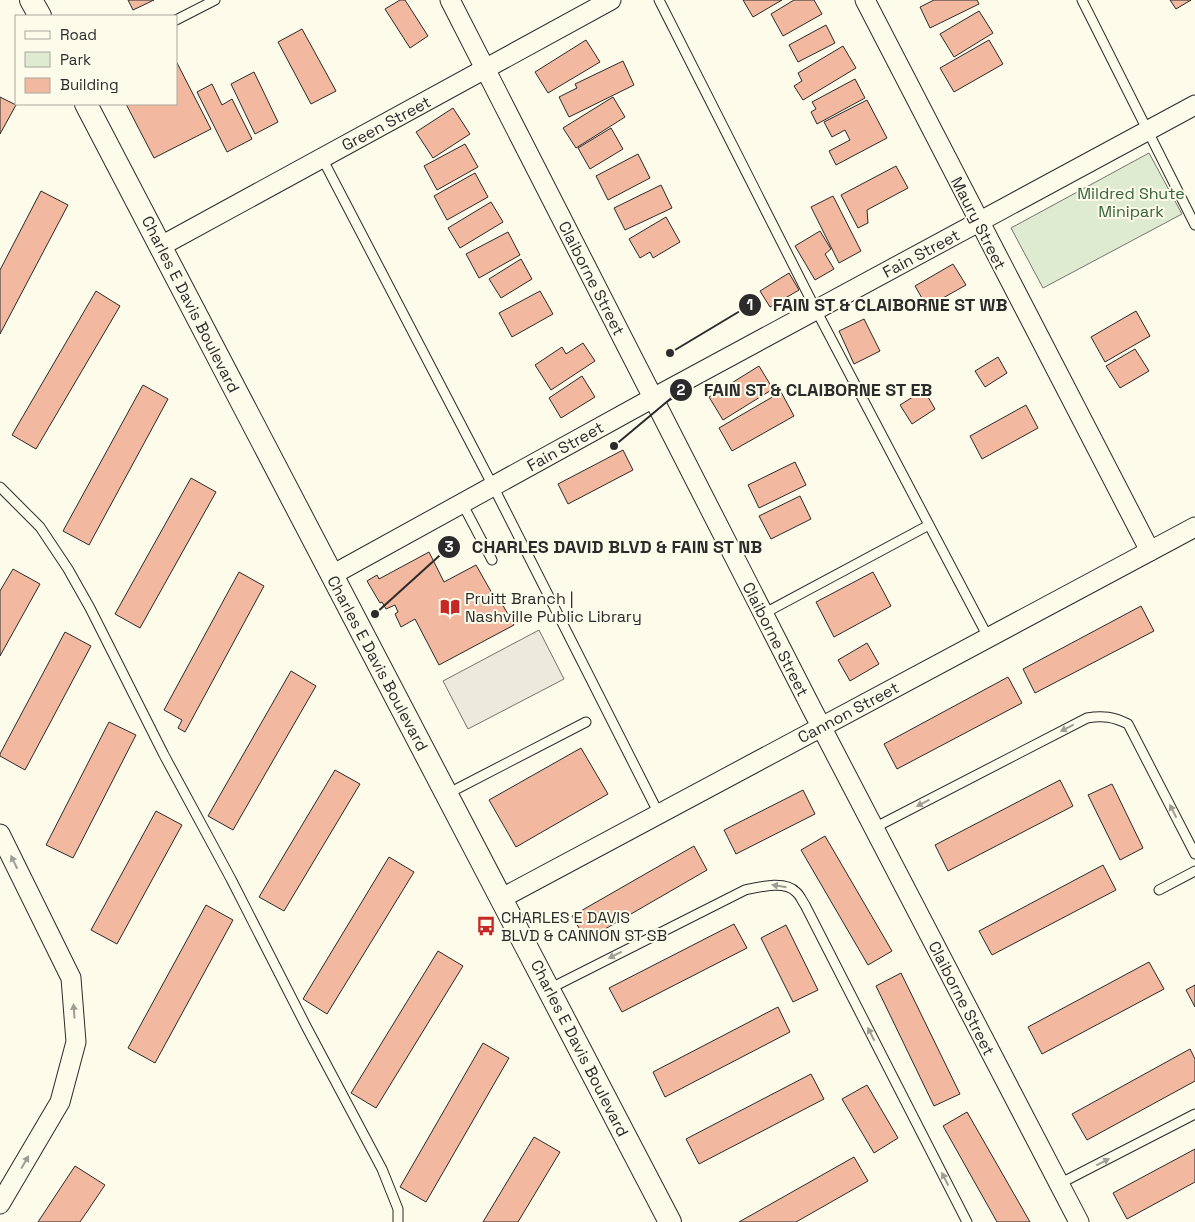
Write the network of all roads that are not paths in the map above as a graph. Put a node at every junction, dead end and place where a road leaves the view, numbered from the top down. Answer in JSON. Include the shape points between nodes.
{"nodes":[{"id":1,"x":31,"y":0,"type":"edge"},
{"id":2,"x":215,"y":0,"type":"edge"},
{"id":3,"x":450,"y":0,"type":"edge"},
{"id":4,"x":611,"y":0,"type":"edge"},
{"id":5,"x":659,"y":0,"type":"edge"},
{"id":6,"x":865,"y":0,"type":"edge"},
{"id":7,"x":1082,"y":0,"type":"edge"},
{"id":8,"x":39,"y":15,"type":"edge"},
{"id":9,"x":178,"y":19,"type":"edge"},
{"id":10,"x":486,"y":69,"type":"junction"},
{"id":11,"x":87,"y":105,"type":"edge"},
{"id":12,"x":1195,"y":105,"type":"edge"},
{"id":13,"x":1148,"y":130,"type":"junction"},
{"id":14,"x":322,"y":158,"type":"junction"},
{"id":15,"x":979,"y":222,"type":"junction"},
{"id":16,"x":1195,"y":225,"type":"edge"},
{"id":17,"x":161,"y":246,"type":"junction"},
{"id":18,"x":816,"y":310,"type":"junction"},
{"id":19,"x":652,"y":398,"type":"junction"},
{"id":20,"x":493,"y":486,"type":"junction"},
{"id":21,"x":0,"y":487,"type":"edge"},
{"id":22,"x":462,"y":503,"type":"junction"},
{"id":23,"x":929,"y":525,"type":"junction"},
{"id":24,"x":1195,"y":527,"type":"edge"},
{"id":25,"x":1150,"y":551,"type":"junction"},
{"id":26,"x":492,"y":560,"type":"dead end"},
{"id":27,"x":332,"y":575,"type":"junction"},
{"id":28,"x":763,"y":614,"type":"junction"},
{"id":29,"x":988,"y":638,"type":"junction"},
{"id":30,"x":586,"y":722,"type":"dead end"},
{"id":31,"x":821,"y":727,"type":"junction"},
{"id":32,"x":447,"y":795,"type":"junction"},
{"id":33,"x":659,"y":814,"type":"junction"},
{"id":34,"x":874,"y":828,"type":"junction"},
{"id":35,"x":0,"y":834,"type":"edge"},
{"id":36,"x":1195,"y":854,"type":"edge"},
{"id":37,"x":1195,"y":872,"type":"edge"},
{"id":38,"x":1159,"y":890,"type":"dead end"},
{"id":39,"x":502,"y":898,"type":"junction"},
{"id":40,"x":549,"y":989,"type":"junction"},
{"id":41,"x":1195,"y":1114,"type":"edge"},
{"id":42,"x":1059,"y":1184,"type":"junction"},
{"id":43,"x":0,"y":1204,"type":"edge"},
{"id":44,"x":398,"y":1222,"type":"edge"},
{"id":45,"x":670,"y":1222,"type":"edge"},
{"id":46,"x":968,"y":1222,"type":"edge"},
{"id":47,"x":1079,"y":1222,"type":"edge"}],
"edges":[{"from":1,"to":8,"type":"street"},
{"from":2,"to":9,"type":"lane"},
{"from":3,"to":10,"type":"street","name":"Claiborne Street"},
{"from":4,"to":10,"type":"street","name":"Green Street"},
{"from":5,"to":18,"type":"lane"},
{"from":6,"to":15,"type":"street","name":"Maury Street"},
{"from":7,"to":13,"type":"lane"},
{"from":10,"to":14,"type":"street","name":"Green Street"},
{"from":10,"to":19,"type":"street","name":"Claiborne Street"},
{"from":11,"to":17,"type":"street","name":"Charles E Davis Boulevard"},
{"from":12,"to":13,"type":"street","name":"Fain Street"},
{"from":13,"to":15,"type":"street","name":"Fain Street"},
{"from":13,"to":16,"type":"lane"},
{"from":14,"to":17,"type":"street","name":"Green Street"},
{"from":14,"to":20,"type":"lane"},
{"from":15,"to":18,"type":"street","name":"Fain Street"},
{"from":15,"to":25,"type":"street","name":"Maury Street"},
{"from":17,"to":27,"type":"street","name":"Charles E Davis Boulevard"},
{"from":18,"to":19,"type":"street","name":"Fain Street"},
{"from":18,"to":23,"type":"lane"},
{"from":19,"to":20,"type":"street","name":"Fain Street"},
{"from":19,"to":28,"type":"street","name":"Claiborne Street"},
{"from":20,"to":22,"type":"street","name":"Fain Street"},
{"from":20,"to":33,"type":"lane"},
{"from":21,"to":44,"type":"lane","via":[[40,527],[90,608],[382,1169],[398,1209]]},
{"from":22,"to":26,"type":"lane"},
{"from":22,"to":27,"type":"street","name":"Fain Street"},
{"from":23,"to":28,"type":"lane"},
{"from":23,"to":29,"type":"lane"},
{"from":24,"to":25,"type":"street","name":"Cannon Street"},
{"from":25,"to":29,"type":"street","name":"Cannon Street"},
{"from":27,"to":32,"type":"street","name":"Charles E Davis Boulevard"},
{"from":28,"to":31,"type":"street","name":"Claiborne Street"},
{"from":29,"to":31,"type":"street","name":"Cannon Street"},
{"from":30,"to":32,"type":"lane"},
{"from":31,"to":33,"type":"street","name":"Cannon Street"},
{"from":31,"to":34,"type":"street","name":"Claiborne Street"},
{"from":32,"to":39,"type":"street","name":"Charles E Davis Boulevard"},
{"from":33,"to":39,"type":"street","name":"Cannon Street"},
{"from":36,"to":34,"type":"lane","one_way":true,"via":[[1128,724],[1103,716],[1087,718]]},
{"from":34,"to":42,"type":"street","name":"Claiborne Street"},
{"from":43,"to":35,"type":"street","one_way":true,"via":[[60,1102],[76,1042],[71,978]]},
{"from":37,"to":38,"type":"lane"},
{"from":39,"to":40,"type":"street","name":"Charles E Davis Boulevard"},
{"from":40,"to":45,"type":"street","name":"Charles E Davis Boulevard"},
{"from":46,"to":40,"type":"lane","one_way":true,"via":[[795,890],[770,884],[745,890]]},
{"from":42,"to":41,"type":"lane","one_way":true},
{"from":42,"to":47,"type":"street","name":"Claiborne Street"}]}
